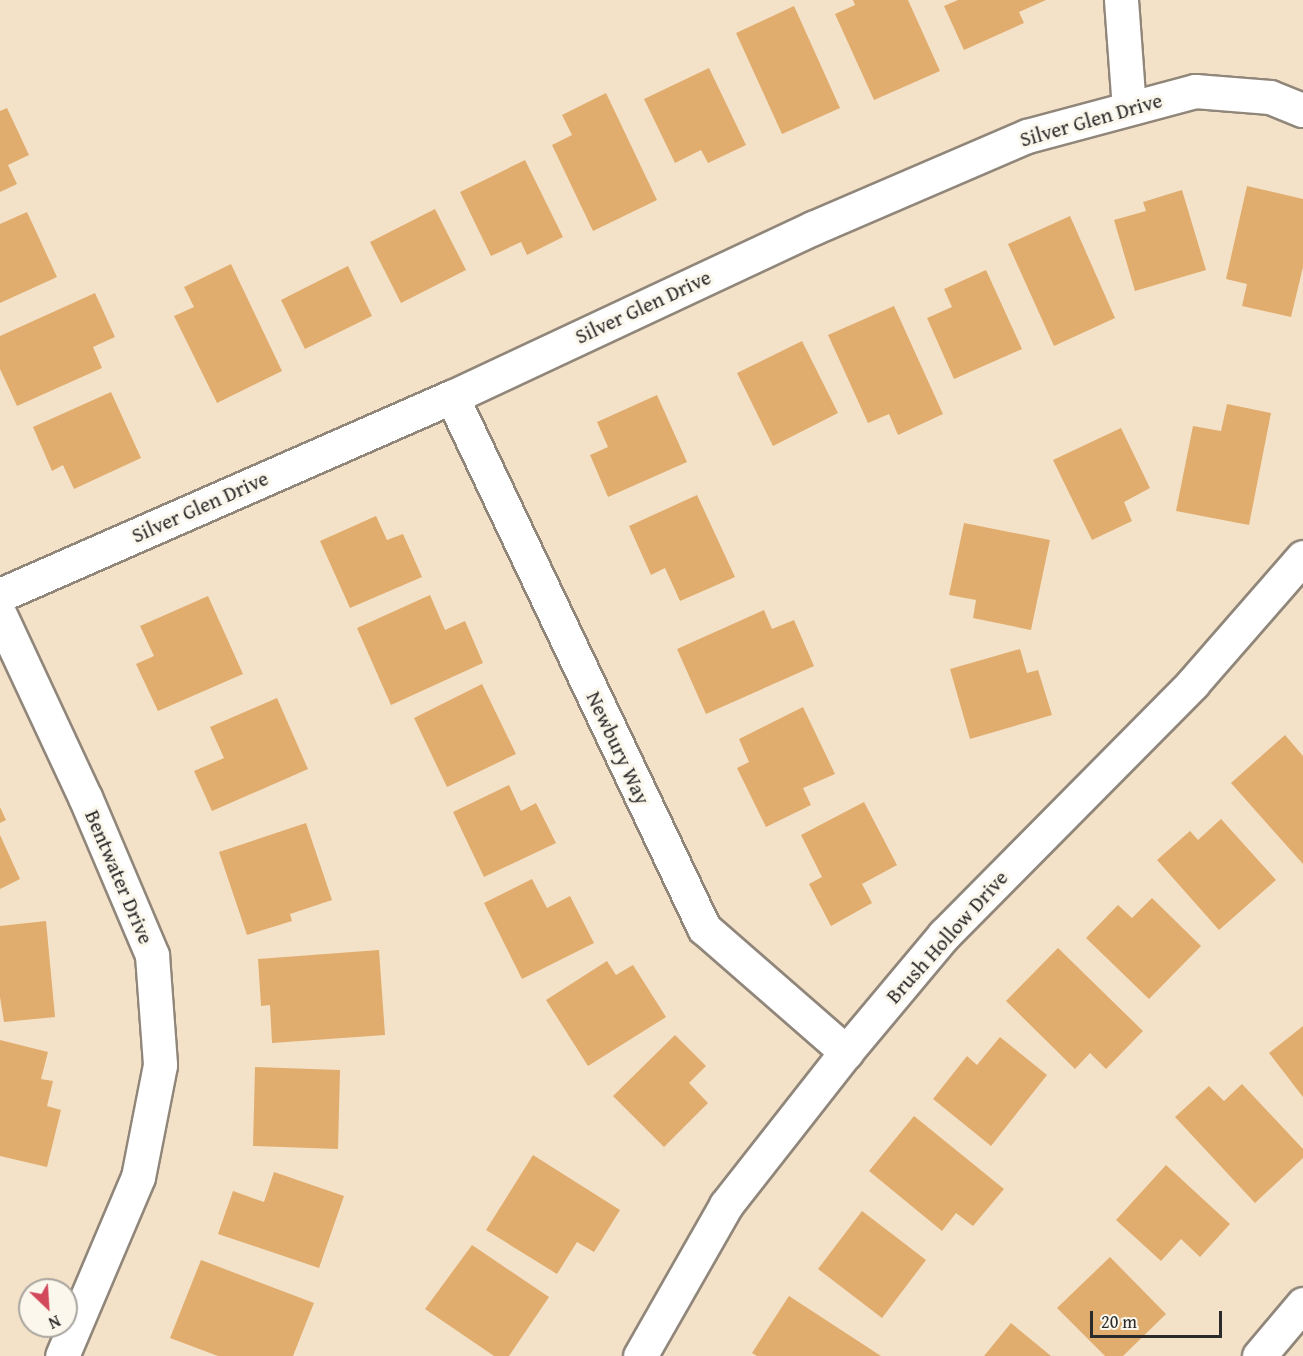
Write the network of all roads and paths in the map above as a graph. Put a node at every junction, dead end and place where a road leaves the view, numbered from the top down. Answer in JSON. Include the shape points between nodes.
{"nodes":[{"id":1,"x":1121,"y":0,"type":"edge"},
{"id":2,"x":1129,"y":108,"type":"junction"},
{"id":3,"x":1303,"y":110,"type":"edge"},
{"id":4,"x":452,"y":397,"type":"junction"},
{"id":5,"x":1303,"y":557,"type":"edge"},
{"id":6,"x":0,"y":595,"type":"edge"},
{"id":7,"x":0,"y":615,"type":"edge"},
{"id":8,"x":846,"y":1052,"type":"junction"},
{"id":9,"x":1303,"y":1304,"type":"edge"},
{"id":10,"x":62,"y":1356,"type":"edge"},
{"id":11,"x":640,"y":1356,"type":"edge"},
{"id":12,"x":1259,"y":1356,"type":"edge"}],
"edges":[{"from":1,"to":2,"type":"street"},
{"from":2,"to":3,"type":"street","name":"Silver Glen Drive","via":[[1195,91],[1270,96]]},
{"from":2,"to":4,"type":"street","name":"Silver Glen Drive","via":[[1027,136],[813,228]]},
{"from":4,"to":6,"type":"street","name":"Silver Glen Drive"},
{"from":4,"to":8,"type":"street","name":"Newbury Way","via":[[704,928]]},
{"from":5,"to":8,"type":"street","name":"Brush Hollow Drive","via":[[1192,683],[944,935]]},
{"from":7,"to":10,"type":"street","name":"Bentwater Drive","via":[[85,797],[152,955],[160,1065],[138,1176]]},
{"from":8,"to":11,"type":"street","name":"Brush Hollow Drive","via":[[726,1205]]},
{"from":9,"to":12,"type":"street"}]}
